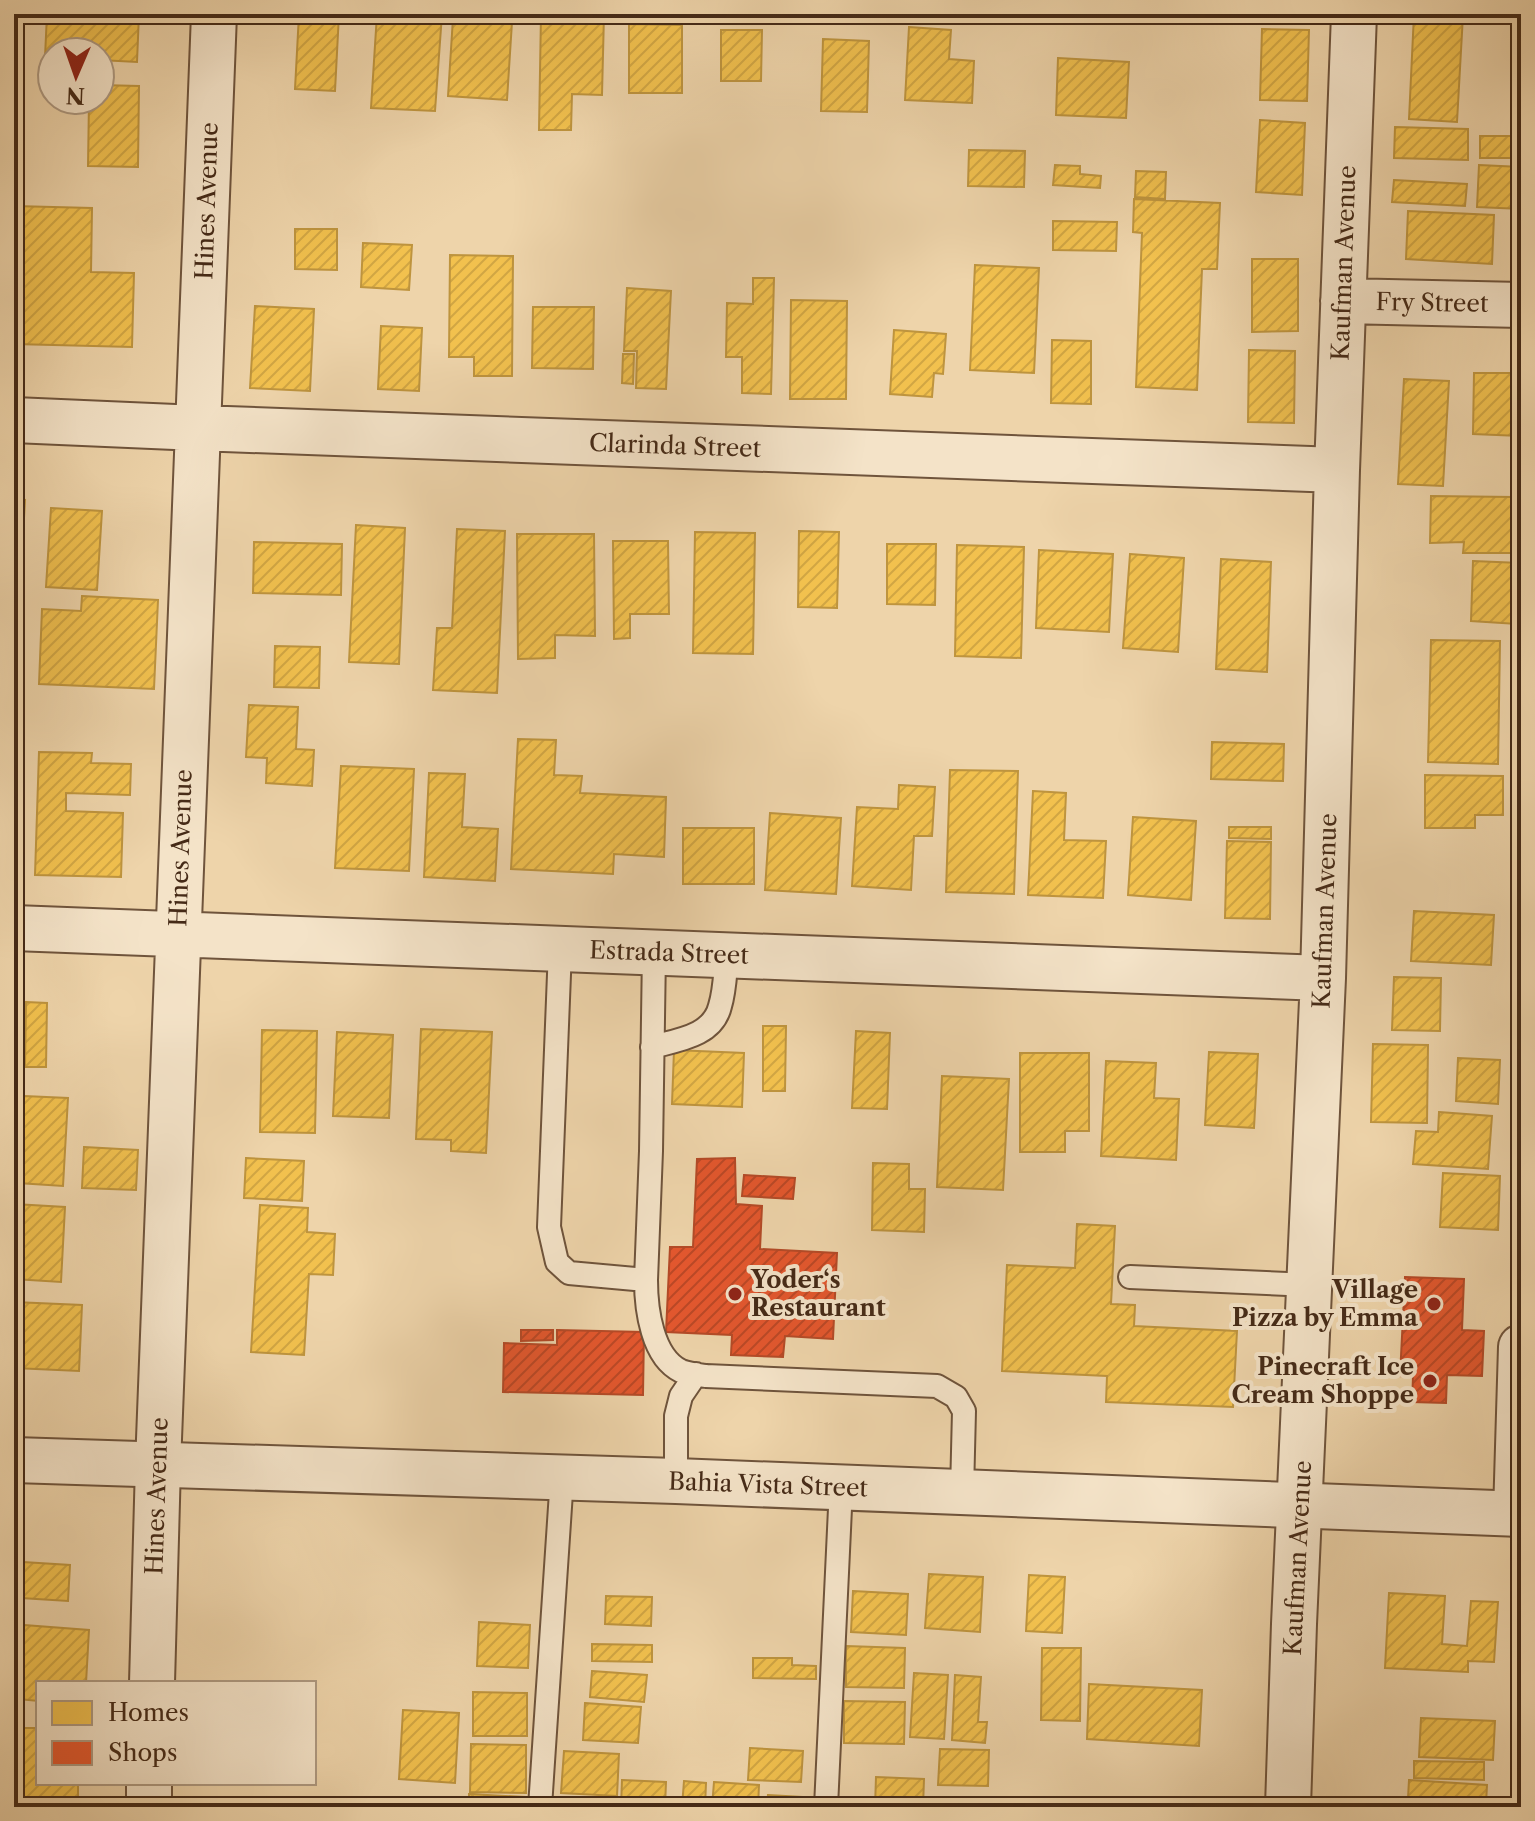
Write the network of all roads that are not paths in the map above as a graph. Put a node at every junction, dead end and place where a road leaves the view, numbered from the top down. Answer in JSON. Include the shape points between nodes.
{"nodes":[{"id":1,"x":214,"y":14,"type":"edge"},
{"id":2,"x":1354,"y":14,"type":"edge"},
{"id":3,"x":1343,"y":301,"type":"junction"},
{"id":4,"x":1521,"y":305,"type":"edge"},
{"id":5,"x":14,"y":420,"type":"edge"},
{"id":6,"x":198,"y":428,"type":"junction"},
{"id":7,"x":1337,"y":470,"type":"junction"},
{"id":8,"x":14,"y":928,"type":"edge"},
{"id":9,"x":178,"y":933,"type":"junction"},
{"id":10,"x":560,"y":949,"type":"junction"},
{"id":11,"x":654,"y":952,"type":"junction"},
{"id":12,"x":727,"y":955,"type":"junction"},
{"id":13,"x":1323,"y":978,"type":"junction"},
{"id":14,"x":652,"y":1047,"type":"junction"},
{"id":15,"x":1130,"y":1277,"type":"dead end"},
{"id":16,"x":646,"y":1280,"type":"junction"},
{"id":17,"x":1310,"y":1285,"type":"junction"},
{"id":18,"x":1521,"y":1347,"type":"edge"},
{"id":19,"x":696,"y":1374,"type":"junction"},
{"id":20,"x":14,"y":1460,"type":"edge"},
{"id":21,"x":158,"y":1465,"type":"junction"},
{"id":22,"x":562,"y":1477,"type":"junction"},
{"id":23,"x":676,"y":1481,"type":"junction"},
{"id":24,"x":841,"y":1487,"type":"junction"},
{"id":25,"x":962,"y":1492,"type":"junction"},
{"id":26,"x":1300,"y":1505,"type":"junction"},
{"id":27,"x":1518,"y":1514,"type":"edge"},
{"id":28,"x":152,"y":1681,"type":"edge"},
{"id":29,"x":149,"y":1785,"type":"edge"},
{"id":30,"x":149,"y":1807,"type":"edge"},
{"id":31,"x":540,"y":1807,"type":"edge"},
{"id":32,"x":826,"y":1807,"type":"edge"},
{"id":33,"x":1288,"y":1807,"type":"edge"}],
"edges":[{"from":1,"to":6,"type":"street","name":"Hines Avenue"},
{"from":2,"to":3,"type":"street","name":"Kaufman Avenue"},
{"from":3,"to":4,"type":"street","name":"Fry Street"},
{"from":3,"to":7,"type":"street","name":"Kaufman Avenue"},
{"from":5,"to":6,"type":"street","name":"Clarinda Street"},
{"from":6,"to":7,"type":"street","name":"Clarinda Street"},
{"from":6,"to":9,"type":"street","name":"Hines Avenue"},
{"from":7,"to":13,"type":"street","name":"Kaufman Avenue"},
{"from":8,"to":9,"type":"street","name":"Estrada Street"},
{"from":9,"to":10,"type":"street","name":"Estrada Street"},
{"from":9,"to":21,"type":"street","name":"Hines Avenue"},
{"from":10,"to":11,"type":"street","name":"Estrada Street"},
{"from":10,"to":16,"type":"lane","via":[[549,1227],[557,1262],[569,1273]]},
{"from":11,"to":12,"type":"street","name":"Estrada Street"},
{"from":11,"to":14,"type":"lane"},
{"from":12,"to":13,"type":"street","name":"Estrada Street"},
{"from":12,"to":14,"type":"lane","via":[[720,1008],[709,1026],[689,1038]]},
{"from":13,"to":17,"type":"street","name":"Kaufman Avenue"},
{"from":14,"to":16,"type":"lane"},
{"from":15,"to":17,"type":"lane"},
{"from":16,"to":19,"type":"lane","via":[[651,1326],[665,1359]]},
{"from":17,"to":26,"type":"street","name":"Kaufman Avenue"},
{"from":18,"to":27,"type":"street"},
{"from":19,"to":23,"type":"lane","via":[[681,1396],[676,1416]]},
{"from":19,"to":25,"type":"lane","via":[[937,1386],[956,1397],[964,1411]]},
{"from":20,"to":21,"type":"street","name":"Bahia Vista Street"},
{"from":21,"to":22,"type":"street","name":"Bahia Vista Street"},
{"from":21,"to":28,"type":"street","name":"Hines Avenue"},
{"from":22,"to":23,"type":"street","name":"Bahia Vista Street"},
{"from":22,"to":31,"type":"lane"},
{"from":23,"to":24,"type":"street","name":"Bahia Vista Street"},
{"from":24,"to":25,"type":"street","name":"Bahia Vista Street"},
{"from":24,"to":32,"type":"lane"},
{"from":25,"to":26,"type":"street","name":"Bahia Vista Street"},
{"from":26,"to":27,"type":"street","name":"Bahia Vista Street"},
{"from":26,"to":33,"type":"street","name":"Kaufman Avenue"},
{"from":29,"to":30,"type":"street"}]}
